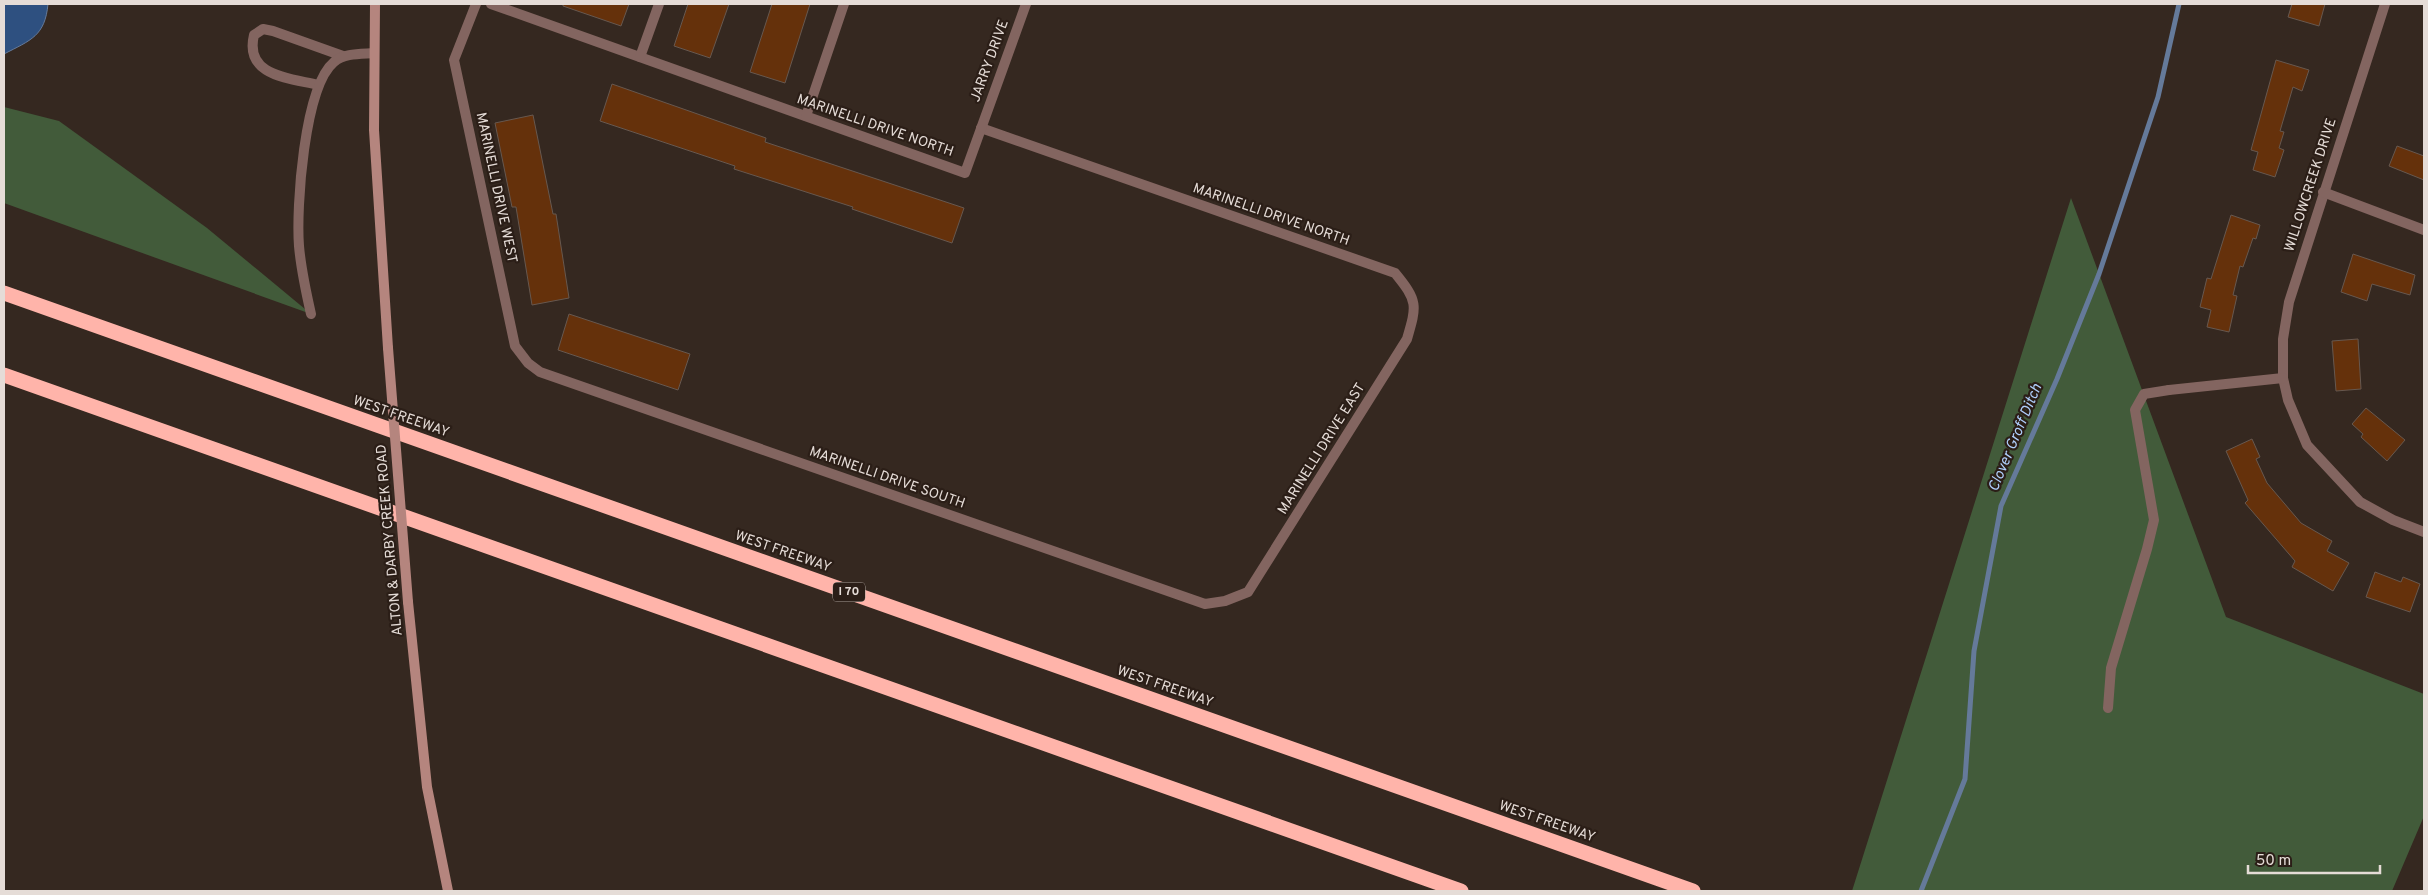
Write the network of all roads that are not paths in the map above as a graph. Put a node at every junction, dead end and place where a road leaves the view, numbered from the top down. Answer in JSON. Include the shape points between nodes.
{"nodes":[{"id":1,"x":375,"y":4,"type":"edge"},
{"id":2,"x":476,"y":4,"type":"edge"},
{"id":3,"x":491,"y":4,"type":"edge"},
{"id":4,"x":659,"y":4,"type":"edge"},
{"id":5,"x":844,"y":4,"type":"edge"},
{"id":6,"x":1023,"y":4,"type":"edge"},
{"id":7,"x":2385,"y":4,"type":"edge"},
{"id":8,"x":374,"y":52,"type":"junction"},
{"id":9,"x":343,"y":56,"type":"junction"},
{"id":10,"x":640,"y":57,"type":"junction"},
{"id":11,"x":318,"y":85,"type":"junction"},
{"id":12,"x":806,"y":116,"type":"junction"},
{"id":13,"x":981,"y":128,"type":"junction"},
{"id":14,"x":2323,"y":192,"type":"junction"},
{"id":15,"x":2424,"y":230,"type":"edge"},
{"id":16,"x":4,"y":293,"type":"edge"},
{"id":17,"x":1412,"y":294,"type":"joint"},
{"id":18,"x":311,"y":314,"type":"dead end"},
{"id":19,"x":540,"y":372,"type":"joint"},
{"id":20,"x":4,"y":375,"type":"edge"},
{"id":21,"x":2283,"y":378,"type":"junction"},
{"id":22,"x":2424,"y":532,"type":"edge"},
{"id":23,"x":1225,"y":601,"type":"joint"},
{"id":24,"x":2108,"y":708,"type":"dead end"},
{"id":25,"x":448,"y":891,"type":"edge"},
{"id":26,"x":1461,"y":891,"type":"edge"},
{"id":27,"x":1693,"y":891,"type":"edge"}],
"edges":[{"from":1,"to":8,"type":"main road","name":"ALTON & DARBY CREEK ROAD"},
{"from":2,"to":19,"type":"street","name":"MARINELLI DRIVE WEST","via":[[454,60],[515,346],[528,364]]},
{"from":3,"to":10,"type":"street","name":"MARINELLI DRIVE NORTH"},
{"from":4,"to":10,"type":"street"},
{"from":5,"to":12,"type":"street"},
{"from":6,"to":13,"type":"street","name":"JARRY DRIVE"},
{"from":7,"to":14,"type":"street","name":"WILLOWCREEK DRIVE"},
{"from":8,"to":9,"type":"street"},
{"from":8,"to":25,"type":"main road","name":"ALTON & DARBY CREEK ROAD","bridge":true,"via":[[376,187],[408,602],[427,787]]},
{"from":9,"to":11,"type":"street","via":[[327,69]]},
{"from":9,"to":11,"type":"street","via":[[273,31],[263,29],[254,35],[253,54],[262,68]]},
{"from":10,"to":12,"type":"street","name":"MARINELLI DRIVE NORTH"},
{"from":11,"to":18,"type":"street","via":[[302,164],[299,206],[299,246]]},
{"from":12,"to":13,"type":"street","name":"MARINELLI DRIVE NORTH","via":[[965,173]]},
{"from":13,"to":17,"type":"street","name":"MARINELLI DRIVE NORTH","via":[[1395,273]]},
{"from":14,"to":15,"type":"street"},
{"from":14,"to":21,"type":"street","name":"WILLOWCREEK DRIVE","via":[[2289,302],[2283,339]]},
{"from":16,"to":27,"type":"highway","name":"WEST FREEWAY","number":"I 70"},
{"from":17,"to":23,"type":"street","name":"MARINELLI DRIVE EAST","via":[[1414,314],[1407,339],[1248,592]]},
{"from":19,"to":23,"type":"street","name":"MARINELLI DRIVE SOUTH","via":[[1205,604]]},
{"from":20,"to":26,"type":"highway"},
{"from":21,"to":22,"type":"street","name":"WILLOWCREEK DRIVE","via":[[2288,400],[2307,445],[2360,502]]},
{"from":21,"to":24,"type":"street","via":[[2144,394],[2135,410],[2154,520],[2111,668]]}]}
